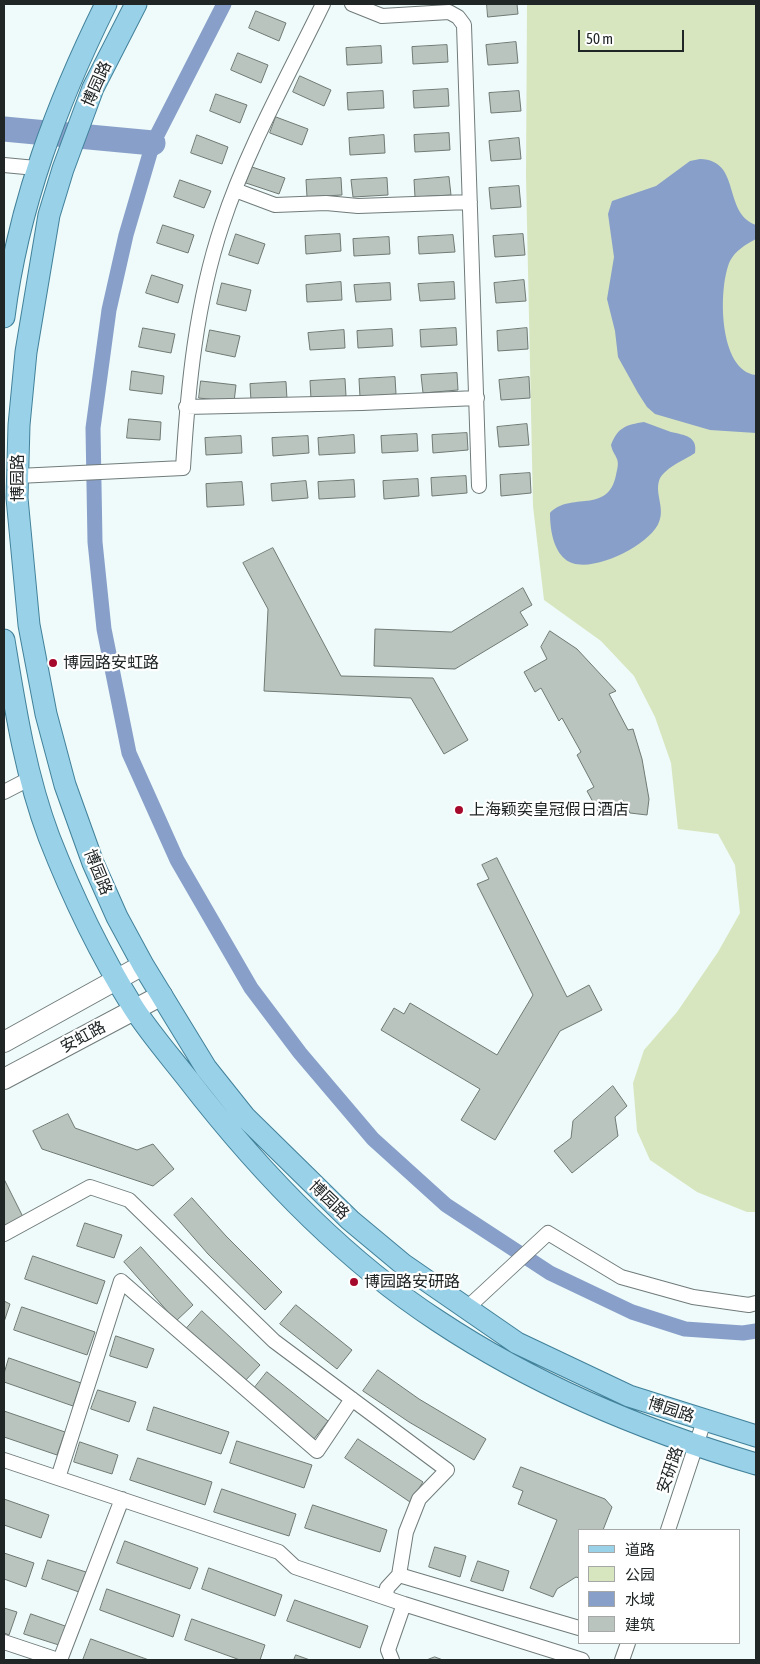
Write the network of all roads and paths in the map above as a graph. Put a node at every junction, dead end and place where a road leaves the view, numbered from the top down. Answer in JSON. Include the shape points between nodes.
{"nodes":[{"id":1,"x":106,"y":4,"type":"edge"},
{"id":2,"x":136,"y":4,"type":"edge"},
{"id":3,"x":322,"y":4,"type":"edge"},
{"id":4,"x":352,"y":4,"type":"edge"},
{"id":5,"x":4,"y":165,"type":"edge"},
{"id":6,"x":36,"y":168,"type":"junction"},
{"id":7,"x":235,"y":190,"type":"junction"},
{"id":8,"x":470,"y":202,"type":"junction"},
{"id":9,"x":4,"y":317,"type":"edge"},
{"id":10,"x":477,"y":398,"type":"junction"},
{"id":11,"x":186,"y":407,"type":"junction"},
{"id":12,"x":18,"y":476,"type":"junction"},
{"id":13,"x":479,"y":486,"type":"dead end"},
{"id":14,"x":4,"y":640,"type":"edge"},
{"id":15,"x":31,"y":778,"type":"junction"},
{"id":16,"x":4,"y":792,"type":"edge"},
{"id":17,"x":143,"y":965,"type":"junction"},
{"id":18,"x":117,"y":980,"type":"junction"},
{"id":19,"x":162,"y":995,"type":"junction"},
{"id":20,"x":135,"y":1010,"type":"junction"},
{"id":21,"x":4,"y":1042,"type":"edge"},
{"id":22,"x":4,"y":1080,"type":"edge"},
{"id":23,"x":4,"y":1234,"type":"edge"},
{"id":24,"x":756,"y":1303,"type":"edge"},
{"id":25,"x":466,"y":1309,"type":"junction"},
{"id":26,"x":352,"y":1399,"type":"junction"},
{"id":27,"x":704,"y":1421,"type":"junction"},
{"id":28,"x":756,"y":1436,"type":"edge"},
{"id":29,"x":697,"y":1447,"type":"junction"},
{"id":30,"x":4,"y":1460,"type":"edge"},
{"id":31,"x":756,"y":1464,"type":"edge"},
{"id":32,"x":58,"y":1478,"type":"junction"},
{"id":33,"x":122,"y":1499,"type":"junction"},
{"id":34,"x":668,"y":1529,"type":"edge"},
{"id":35,"x":399,"y":1575,"type":"junction"},
{"id":36,"x":386,"y":1598,"type":"junction"},
{"id":37,"x":404,"y":1604,"type":"junction"},
{"id":38,"x":578,"y":1628,"type":"edge"},
{"id":39,"x":4,"y":1642,"type":"edge"},
{"id":40,"x":628,"y":1644,"type":"edge"},
{"id":41,"x":59,"y":1660,"type":"edge"},
{"id":42,"x":392,"y":1660,"type":"edge"},
{"id":43,"x":582,"y":1660,"type":"edge"},
{"id":44,"x":622,"y":1660,"type":"edge"}],
"edges":[{"from":1,"to":6,"type":"main road","name":"博园路","via":[[68,86]]},
{"from":2,"to":12,"type":"main road","name":"博园路","via":[[93,88],[49,215],[26,352]]},
{"from":3,"to":7,"type":"street"},
{"from":4,"to":8,"type":"street","via":[[382,16],[449,12],[464,25]]},
{"from":5,"to":6,"type":"street"},
{"from":6,"to":9,"type":"main road","name":"博园路","via":[[12,262]]},
{"from":7,"to":8,"type":"street","via":[[274,205]]},
{"from":7,"to":11,"type":"street","via":[[211,265],[194,343]]},
{"from":8,"to":10,"type":"street"},
{"from":10,"to":11,"type":"street"},
{"from":10,"to":13,"type":"street"},
{"from":11,"to":12,"type":"street","via":[[183,468]]},
{"from":12,"to":17,"type":"main road","name":"博园路","via":[[29,625],[46,714],[65,785],[93,863]]},
{"from":14,"to":15,"type":"main road","name":"博园路","via":[[21,746]]},
{"from":15,"to":16,"type":"street"},
{"from":15,"to":18,"type":"main road","name":"博园路","via":[[48,835],[91,933]]},
{"from":17,"to":18,"type":"main road","name":"安虹路"},
{"from":17,"to":19,"type":"main road","name":"博园路"},
{"from":18,"to":20,"type":"main road","name":"博园路"},
{"from":18,"to":21,"type":"main road","name":"安虹路"},
{"from":19,"to":20,"type":"main road","name":"安虹路"},
{"from":19,"to":25,"type":"main road","name":"博园路","via":[[206,1068],[245,1117],[350,1220],[404,1265]]},
{"from":20,"to":22,"type":"main road","name":"安虹路"},
{"from":20,"to":29,"type":"main road","name":"博园路","via":[[222,1124],[284,1192],[382,1281],[437,1321],[500,1359],[573,1397]]},
{"from":23,"to":26,"type":"street","via":[[90,1187],[129,1200],[274,1341]]},
{"from":24,"to":25,"type":"street","via":[[749,1305],[693,1297],[621,1277],[548,1233]]},
{"from":25,"to":27,"type":"main road","name":"博园路","via":[[517,1343],[629,1396]]},
{"from":26,"to":32,"type":"street","via":[[317,1452],[121,1281]]},
{"from":26,"to":35,"type":"street","via":[[447,1470],[419,1499],[406,1532]]},
{"from":27,"to":28,"type":"main road","name":"博园路"},
{"from":27,"to":29,"type":"street","name":"安研路"},
{"from":29,"to":31,"type":"main road","name":"博园路"},
{"from":29,"to":34,"type":"street","name":"安研路"},
{"from":30,"to":32,"type":"street"},
{"from":32,"to":33,"type":"street"},
{"from":33,"to":36,"type":"street","via":[[279,1552],[295,1567]]},
{"from":33,"to":41,"type":"street"},
{"from":35,"to":36,"type":"street","via":[[387,1588]]},
{"from":35,"to":38,"type":"street"},
{"from":36,"to":37,"type":"street"},
{"from":37,"to":42,"type":"street","via":[[388,1650]]},
{"from":37,"to":43,"type":"street"},
{"from":39,"to":41,"type":"street"},
{"from":40,"to":44,"type":"street"}]}
